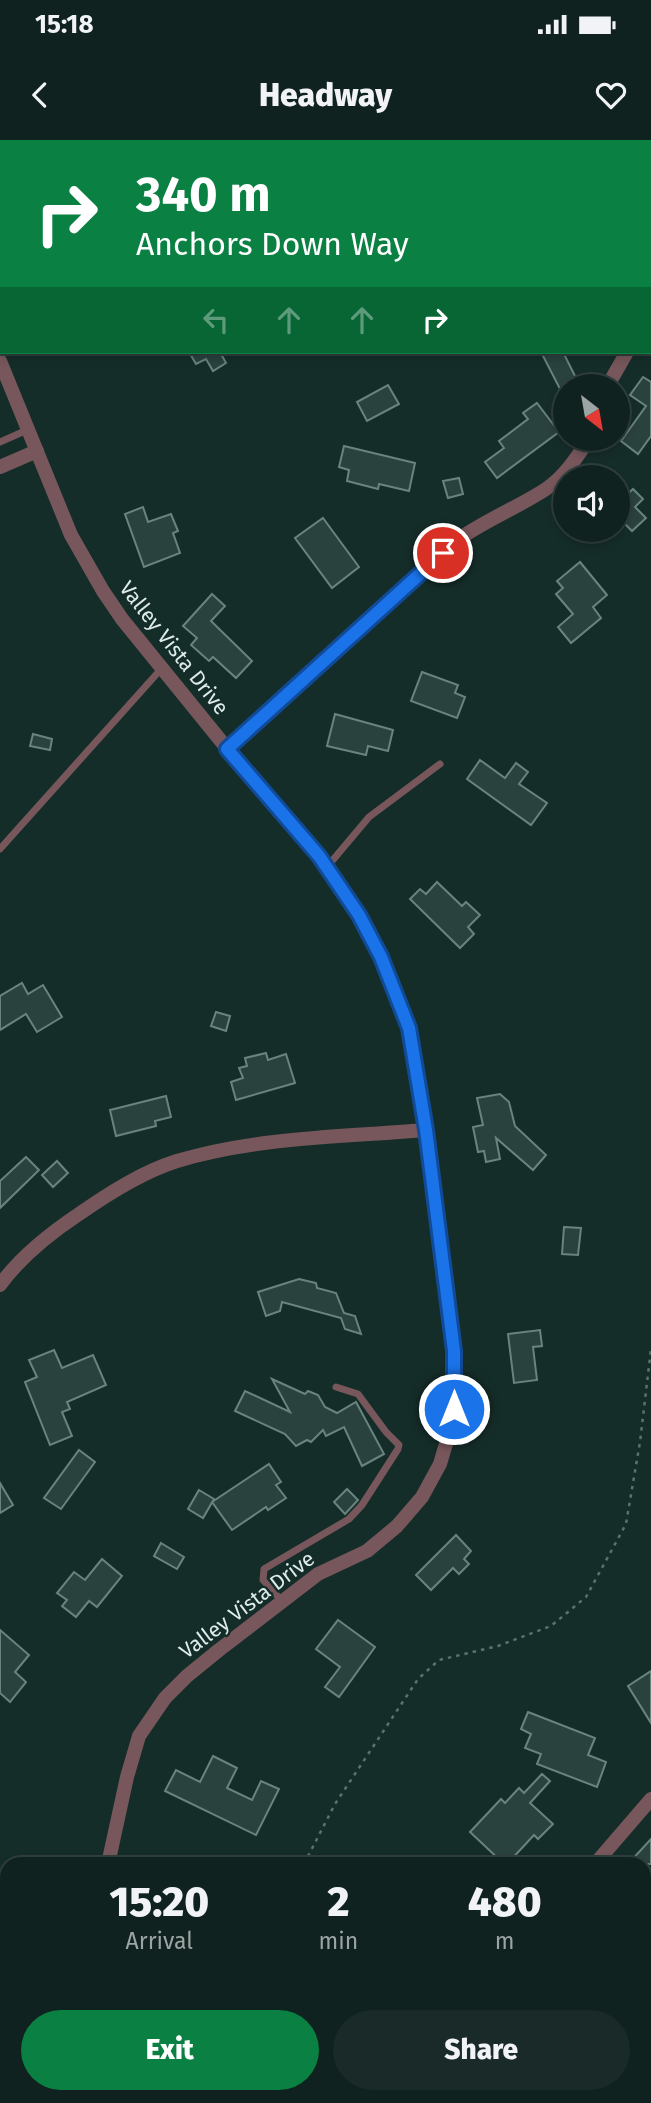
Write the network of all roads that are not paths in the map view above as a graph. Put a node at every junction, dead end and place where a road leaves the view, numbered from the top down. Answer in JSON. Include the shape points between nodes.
{"nodes":[{"id":1,"x":626,"y":354,"type":"edge"},
{"id":2,"x":0,"y":361,"type":"edge"},
{"id":3,"x":614,"y":374,"type":"edge"},
{"id":4,"x":28,"y":430,"type":"junction"},
{"id":5,"x":0,"y":442,"type":"edge"},
{"id":6,"x":37,"y":451,"type":"junction"},
{"id":7,"x":580,"y":452,"type":"edge"},
{"id":8,"x":0,"y":467,"type":"edge"},
{"id":9,"x":162,"y":668,"type":"junction"},
{"id":10,"x":227,"y":749,"type":"junction"},
{"id":11,"x":440,"y":764,"type":"dead end"},
{"id":12,"x":0,"y":849,"type":"edge"},
{"id":13,"x":326,"y":867,"type":"junction"},
{"id":14,"x":426,"y":1130,"type":"junction"},
{"id":15,"x":0,"y":1285,"type":"edge"},
{"id":16,"x":336,"y":1387,"type":"dead end"},
{"id":17,"x":283,"y":1602,"type":"junction"},
{"id":18,"x":651,"y":1799,"type":"edge"},
{"id":19,"x":110,"y":1857,"type":"edge"},
{"id":20,"x":601,"y":1857,"type":"edge"}],
"edges":[{"from":1,"to":3,"type":"street"},
{"from":2,"to":4,"type":"street","name":"Valley Vista Drive"},
{"from":4,"to":5,"type":"lane"},
{"from":4,"to":6,"type":"street","name":"Valley Vista Drive"},
{"from":6,"to":8,"type":"street"},
{"from":6,"to":9,"type":"street","name":"Valley Vista Drive","via":[[86,563],[122,619]]},
{"from":7,"to":10,"type":"street","via":[[547,488],[456,541]]},
{"from":9,"to":10,"type":"street","name":"Valley Vista Drive"},
{"from":9,"to":12,"type":"lane"},
{"from":10,"to":13,"type":"street","name":"Valley Vista Drive"},
{"from":11,"to":13,"type":"lane","via":[[369,817]]},
{"from":13,"to":14,"type":"street","name":"Valley Vista Drive","via":[[371,936],[397,995],[409,1028]]},
{"from":14,"to":15,"type":"street","via":[[251,1145],[176,1162],[118,1188],[45,1237]]},
{"from":14,"to":17,"type":"street","name":"Valley Vista Drive","via":[[454,1351],[454,1409],[447,1446],[432,1481],[397,1526],[366,1551],[318,1574]]},
{"from":16,"to":17,"type":"lane","via":[[358,1394],[399,1445],[349,1518],[264,1569],[263,1580]]},
{"from":17,"to":19,"type":"street","name":"Valley Vista Drive","via":[[187,1676],[152,1716],[139,1736]]},
{"from":18,"to":20,"type":"street"}]}
